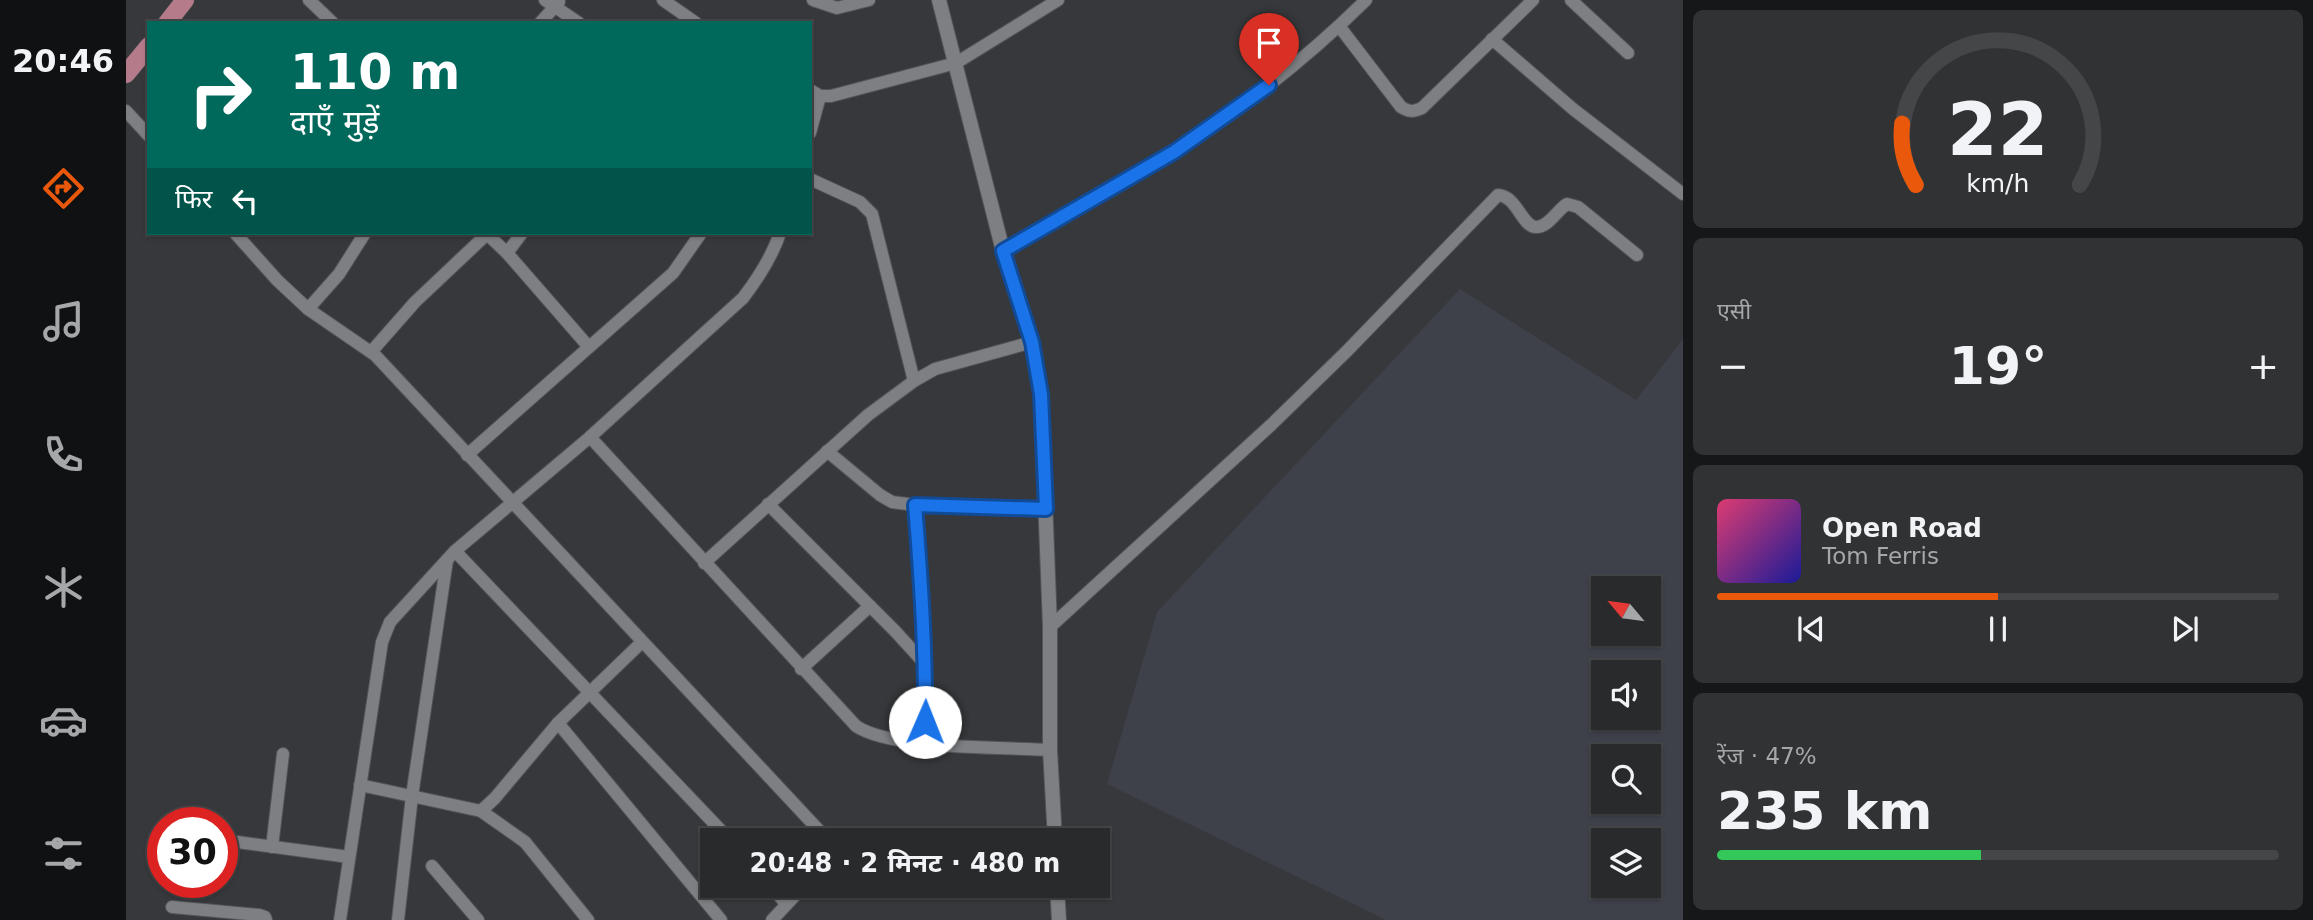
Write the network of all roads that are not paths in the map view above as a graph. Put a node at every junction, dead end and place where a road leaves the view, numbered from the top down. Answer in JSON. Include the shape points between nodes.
{"nodes":[{"id":1,"x":185,"y":0,"type":"edge"},
{"id":2,"x":663,"y":0,"type":"edge"},
{"id":3,"x":815,"y":0,"type":"edge"},
{"id":4,"x":869,"y":0,"type":"edge"},
{"id":5,"x":939,"y":0,"type":"edge"},
{"id":6,"x":1058,"y":0,"type":"edge"},
{"id":7,"x":1366,"y":0,"type":"edge"},
{"id":8,"x":1533,"y":0,"type":"edge"},
{"id":9,"x":1571,"y":0,"type":"edge"},
{"id":10,"x":313,"y":1,"type":"edge"},
{"id":11,"x":554,"y":2,"type":"edge"},
{"id":12,"x":169,"y":21,"type":"edge"},
{"id":13,"x":331,"y":21,"type":"edge"},
{"id":14,"x":541,"y":21,"type":"edge"},
{"id":15,"x":577,"y":21,"type":"edge"},
{"id":16,"x":693,"y":21,"type":"edge"},
{"id":17,"x":1339,"y":26,"type":"junction"},
{"id":18,"x":1493,"y":39,"type":"junction"},
{"id":19,"x":147,"y":48,"type":"edge"},
{"id":20,"x":1628,"y":52,"type":"dead end"},
{"id":21,"x":956,"y":63,"type":"junction"},
{"id":22,"x":126,"y":74,"type":"edge"},
{"id":23,"x":815,"y":93,"type":"edge"},
{"id":24,"x":126,"y":111,"type":"edge"},
{"id":25,"x":812,"y":117,"type":"edge"},
{"id":26,"x":147,"y":134,"type":"edge"},
{"id":27,"x":812,"y":180,"type":"edge"},
{"id":28,"x":1683,"y":194,"type":"edge"},
{"id":29,"x":237,"y":235,"type":"edge"},
{"id":30,"x":364,"y":235,"type":"edge"},
{"id":31,"x":484,"y":235,"type":"edge"},
{"id":32,"x":488,"y":235,"type":"edge"},
{"id":33,"x":520,"y":235,"type":"edge"},
{"id":34,"x":700,"y":235,"type":"edge"},
{"id":35,"x":779,"y":235,"type":"edge"},
{"id":36,"x":1003,"y":251,"type":"junction"},
{"id":37,"x":507,"y":253,"type":"junction"},
{"id":38,"x":1637,"y":255,"type":"dead end"},
{"id":39,"x":308,"y":309,"type":"junction"},
{"id":40,"x":1032,"y":342,"type":"junction"},
{"id":41,"x":589,"y":346,"type":"junction"},
{"id":42,"x":371,"y":352,"type":"junction"},
{"id":43,"x":914,"y":381,"type":"junction"},
{"id":44,"x":590,"y":437,"type":"junction"},
{"id":45,"x":827,"y":451,"type":"junction"},
{"id":46,"x":467,"y":455,"type":"junction"},
{"id":47,"x":511,"y":503,"type":"junction"},
{"id":48,"x":768,"y":504,"type":"junction"},
{"id":49,"x":915,"y":505,"type":"junction"},
{"id":50,"x":1046,"y":509,"type":"junction"},
{"id":51,"x":451,"y":555,"type":"junction"},
{"id":52,"x":704,"y":563,"type":"junction"},
{"id":53,"x":870,"y":606,"type":"junction"},
{"id":54,"x":1050,"y":627,"type":"junction"},
{"id":55,"x":642,"y":642,"type":"junction"},
{"id":56,"x":926,"y":665,"type":"junction"},
{"id":57,"x":802,"y":669,"type":"junction"},
{"id":58,"x":590,"y":692,"type":"junction"},
{"id":59,"x":558,"y":723,"type":"junction"},
{"id":60,"x":925,"y":744,"type":"junction"},
{"id":61,"x":1050,"y":750,"type":"junction"},
{"id":62,"x":283,"y":754,"type":"dead end"},
{"id":63,"x":360,"y":785,"type":"junction"},
{"id":64,"x":412,"y":796,"type":"junction"},
{"id":65,"x":481,"y":811,"type":"junction"},
{"id":66,"x":719,"y":828,"type":"edge"},
{"id":67,"x":817,"y":828,"type":"edge"},
{"id":68,"x":1054,"y":828,"type":"edge"},
{"id":69,"x":238,"y":842,"type":"edge"},
{"id":70,"x":272,"y":847,"type":"junction"},
{"id":71,"x":349,"y":857,"type":"junction"},
{"id":72,"x":432,"y":866,"type":"dead end"},
{"id":73,"x":781,"y":898,"type":"edge"},
{"id":74,"x":792,"y":898,"type":"edge"},
{"id":75,"x":1058,"y":898,"type":"edge"},
{"id":76,"x":786,"y":904,"type":"junction"},
{"id":77,"x":172,"y":907,"type":"dead end"},
{"id":78,"x":267,"y":920,"type":"edge"},
{"id":79,"x":340,"y":920,"type":"edge"},
{"id":80,"x":398,"y":920,"type":"edge"},
{"id":81,"x":478,"y":920,"type":"edge"},
{"id":82,"x":588,"y":920,"type":"edge"},
{"id":83,"x":721,"y":920,"type":"edge"},
{"id":84,"x":772,"y":920,"type":"edge"},
{"id":85,"x":1059,"y":920,"type":"edge"}],
"edges":[{"from":1,"to":12,"type":"main road"},
{"from":2,"to":16,"type":"street"},
{"from":3,"to":4,"type":"street","via":[[837,8]]},
{"from":5,"to":21,"type":"street"},
{"from":6,"to":21,"type":"street"},
{"from":7,"to":17,"type":"street"},
{"from":8,"to":18,"type":"street"},
{"from":9,"to":20,"type":"street"},
{"from":10,"to":13,"type":"street"},
{"from":11,"to":14,"type":"street"},
{"from":11,"to":15,"type":"street"},
{"from":17,"to":18,"type":"street","via":[[1408,111],[1422,108]]},
{"from":17,"to":36,"type":"street","via":[[1269,85],[1174,152]]},
{"from":18,"to":28,"type":"street"},
{"from":19,"to":22,"type":"main road"},
{"from":21,"to":23,"type":"street","via":[[831,96]]},
{"from":21,"to":36,"type":"street"},
{"from":23,"to":25,"type":"street"},
{"from":24,"to":26,"type":"street"},
{"from":27,"to":43,"type":"street","via":[[860,202],[872,214]]},
{"from":29,"to":39,"type":"street"},
{"from":30,"to":39,"type":"street"},
{"from":31,"to":42,"type":"street"},
{"from":32,"to":37,"type":"street"},
{"from":33,"to":37,"type":"street"},
{"from":34,"to":41,"type":"street","via":[[673,273]]},
{"from":35,"to":44,"type":"street","via":[[743,298]]},
{"from":36,"to":40,"type":"street"},
{"from":37,"to":41,"type":"street"},
{"from":38,"to":54,"type":"street","via":[[1578,207],[1567,204],[1537,228],[1508,198],[1498,195],[1271,425]]},
{"from":39,"to":42,"type":"street"},
{"from":40,"to":43,"type":"street","via":[[935,369]]},
{"from":40,"to":50,"type":"street","via":[[1041,394]]},
{"from":41,"to":46,"type":"street"},
{"from":42,"to":46,"type":"street"},
{"from":43,"to":45,"type":"street"},
{"from":44,"to":47,"type":"street"},
{"from":44,"to":52,"type":"street"},
{"from":45,"to":48,"type":"street"},
{"from":45,"to":49,"type":"street","via":[[886,499]]},
{"from":46,"to":47,"type":"street"},
{"from":47,"to":51,"type":"street"},
{"from":47,"to":55,"type":"street"},
{"from":48,"to":52,"type":"street"},
{"from":48,"to":53,"type":"street"},
{"from":49,"to":50,"type":"street"},
{"from":49,"to":56,"type":"street"},
{"from":50,"to":54,"type":"street"},
{"from":51,"to":58,"type":"street"},
{"from":51,"to":63,"type":"street","via":[[385,631]]},
{"from":51,"to":64,"type":"street"},
{"from":52,"to":57,"type":"street"},
{"from":53,"to":56,"type":"street"},
{"from":53,"to":57,"type":"street"},
{"from":54,"to":61,"type":"street"},
{"from":55,"to":58,"type":"street"},
{"from":55,"to":67,"type":"street"},
{"from":56,"to":60,"type":"street"},
{"from":57,"to":60,"type":"street","via":[[865,732]]},
{"from":58,"to":59,"type":"street"},
{"from":58,"to":66,"type":"street"},
{"from":59,"to":65,"type":"street"},
{"from":59,"to":83,"type":"street"},
{"from":60,"to":61,"type":"street"},
{"from":61,"to":68,"type":"street"},
{"from":62,"to":70,"type":"street"},
{"from":63,"to":64,"type":"street"},
{"from":63,"to":71,"type":"street"},
{"from":64,"to":65,"type":"street"},
{"from":64,"to":80,"type":"street"},
{"from":65,"to":82,"type":"street","via":[[525,842]]},
{"from":69,"to":70,"type":"street"},
{"from":70,"to":71,"type":"street"},
{"from":71,"to":79,"type":"street"},
{"from":72,"to":81,"type":"street"},
{"from":73,"to":76,"type":"street"},
{"from":74,"to":76,"type":"street"},
{"from":75,"to":85,"type":"street"},
{"from":76,"to":84,"type":"street"},
{"from":77,"to":78,"type":"street","via":[[259,915]]}]}
